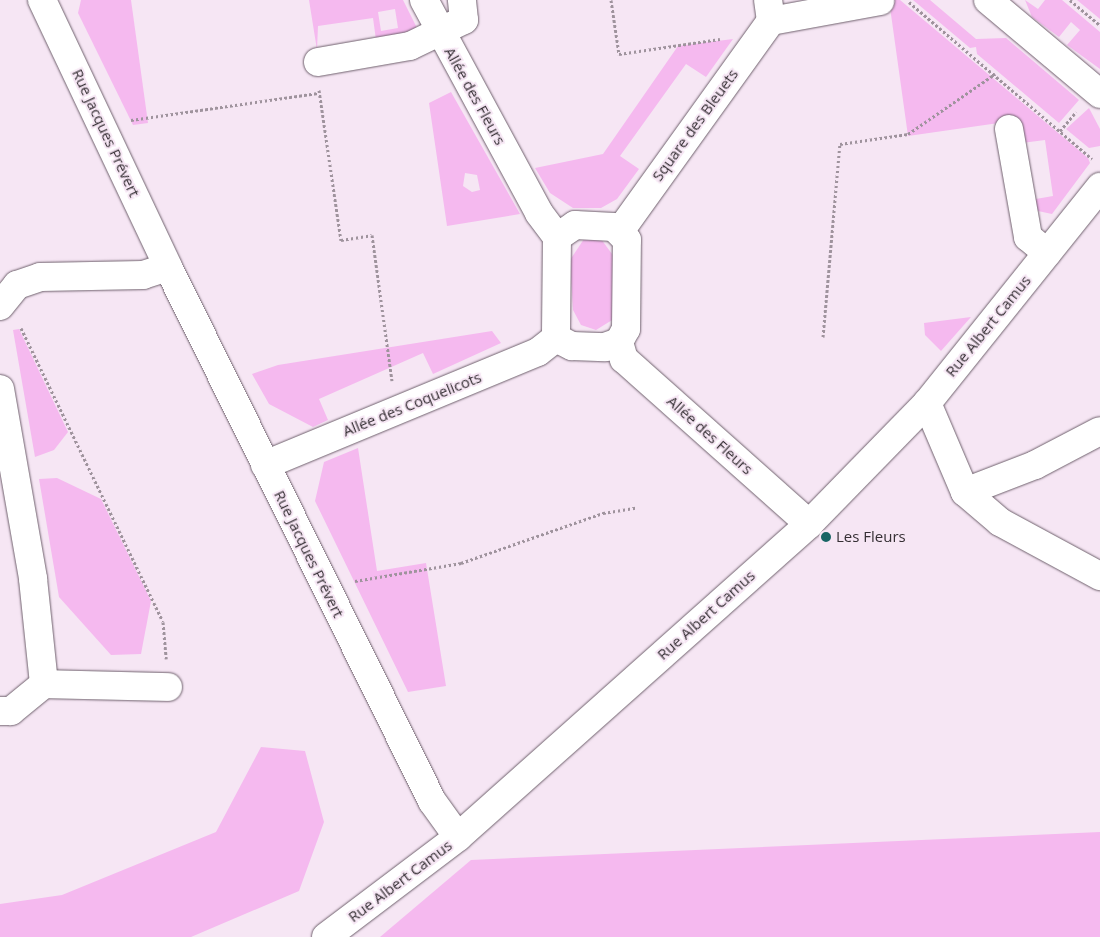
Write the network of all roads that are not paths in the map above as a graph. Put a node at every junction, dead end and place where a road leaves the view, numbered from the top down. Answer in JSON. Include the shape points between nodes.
{"nodes":[{"id":1,"x":42,"y":0,"type":"edge"},
{"id":2,"x":424,"y":0,"type":"edge"},
{"id":3,"x":462,"y":0,"type":"edge"},
{"id":4,"x":988,"y":0,"type":"edge"},
{"id":5,"x":880,"y":1,"type":"edge"},
{"id":6,"x":770,"y":10,"type":"edge"},
{"id":7,"x":439,"y":32,"type":"junction"},
{"id":8,"x":318,"y":62,"type":"road end"},
{"id":9,"x":1100,"y":94,"type":"edge"},
{"id":10,"x":1009,"y":128,"type":"dead end"},
{"id":11,"x":1100,"y":187,"type":"edge"},
{"id":12,"x":620,"y":231,"type":"junction"},
{"id":13,"x":557,"y":237,"type":"junction"},
{"id":14,"x":1047,"y":253,"type":"junction"},
{"id":15,"x":168,"y":266,"type":"junction"},
{"id":16,"x":3,"y":302,"type":"edge"},
{"id":17,"x":556,"y":338,"type":"junction"},
{"id":18,"x":619,"y":342,"type":"junction"},
{"id":19,"x":0,"y":389,"type":"edge"},
{"id":20,"x":927,"y":402,"type":"junction"},
{"id":21,"x":1100,"y":431,"type":"edge"},
{"id":22,"x":265,"y":465,"type":"junction"},
{"id":23,"x":965,"y":492,"type":"junction"},
{"id":24,"x":809,"y":524,"type":"junction"},
{"id":25,"x":1100,"y":576,"type":"edge"},
{"id":26,"x":44,"y":684,"type":"junction"},
{"id":27,"x":168,"y":687,"type":"road end"},
{"id":28,"x":0,"y":711,"type":"edge"},
{"id":29,"x":458,"y":837,"type":"junction"},
{"id":30,"x":326,"y":937,"type":"edge"}],
"edges":[{"from":1,"to":15,"type":"street","name":"Rue Jacques Prévert"},
{"from":2,"to":7,"type":"street","name":"Allée des Fleurs"},
{"from":3,"to":7,"type":"street","name":"Allée des Fleurs","via":[[464,20]]},
{"from":4,"to":9,"type":"street"},
{"from":5,"to":6,"type":"street","name":"Square des Bleuets"},
{"from":6,"to":12,"type":"street","name":"Square des Bleuets","via":[[752,47]]},
{"from":7,"to":8,"type":"street","name":"Allée des Fleurs","via":[[410,46]]},
{"from":7,"to":13,"type":"street","name":"Allée des Fleurs","via":[[539,213]]},
{"from":10,"to":14,"type":"street","via":[[1028,237]]},
{"from":11,"to":14,"type":"street","name":"Rue Albert Camus"},
{"from":12,"to":13,"type":"street","via":[[614,227],[575,225]]},
{"from":12,"to":18,"type":"street","via":[[627,240],[626,329]]},
{"from":13,"to":17,"type":"street"},
{"from":14,"to":20,"type":"street","name":"Rue Albert Camus"},
{"from":15,"to":16,"type":"street","via":[[143,275],[40,277],[17,285]]},
{"from":15,"to":22,"type":"street","name":"Rue Jacques Prévert"},
{"from":17,"to":18,"type":"street","via":[[572,346],[605,347]]},
{"from":17,"to":22,"type":"street","name":"Allée des Coquelicots","via":[[538,352]]},
{"from":18,"to":24,"type":"street","name":"Allée des Fleurs","via":[[624,359]]},
{"from":19,"to":26,"type":"street","via":[[33,579]]},
{"from":20,"to":23,"type":"street"},
{"from":20,"to":24,"type":"street","name":"Rue Albert Camus"},
{"from":21,"to":23,"type":"street","via":[[1035,465]]},
{"from":22,"to":29,"type":"street","name":"Rue Jacques Prévert","via":[[432,801]]},
{"from":23,"to":25,"type":"street","via":[[1000,522]]},
{"from":24,"to":29,"type":"street","name":"Rue Albert Camus"},
{"from":26,"to":27,"type":"street"},
{"from":26,"to":28,"type":"street","via":[[11,711]]},
{"from":29,"to":30,"type":"street","name":"Rue Albert Camus"}]}
